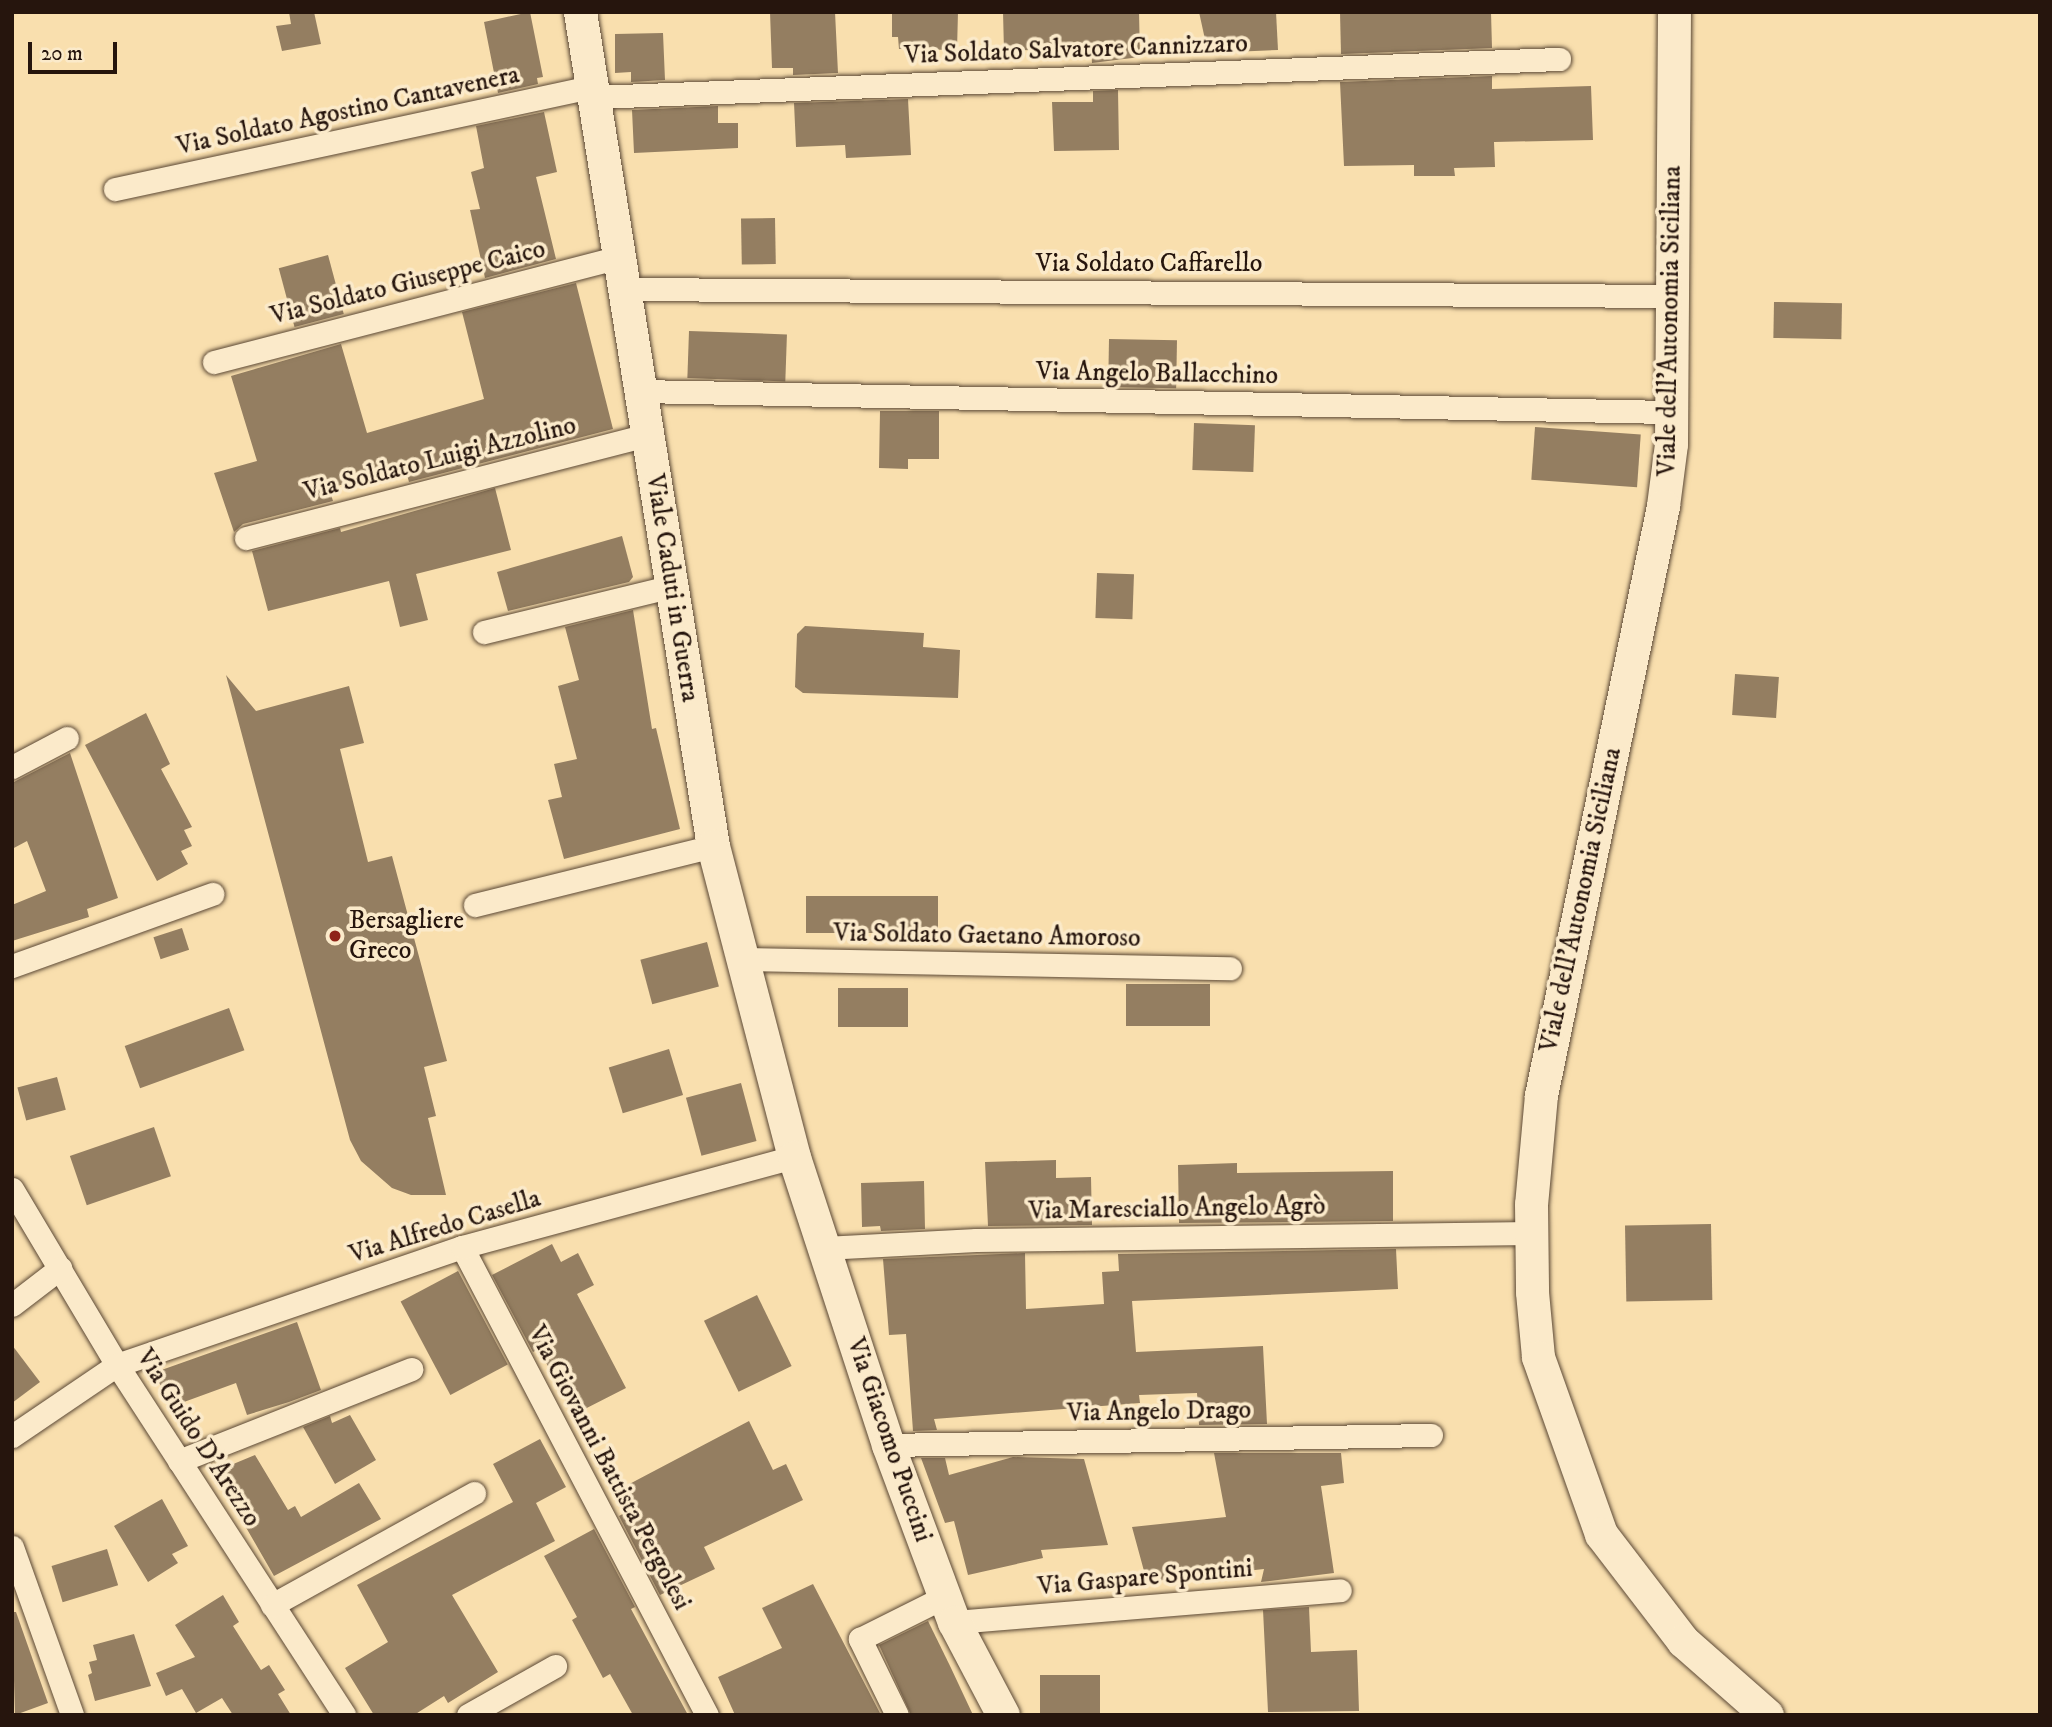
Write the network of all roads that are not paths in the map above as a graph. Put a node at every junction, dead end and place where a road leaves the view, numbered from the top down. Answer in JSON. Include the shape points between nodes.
{"nodes":[{"id":1,"x":580,"y":12,"type":"edge"},
{"id":2,"x":1674,"y":12,"type":"edge"},
{"id":3,"x":1559,"y":59,"type":"dead end"},
{"id":4,"x":594,"y":92,"type":"junction"},
{"id":5,"x":115,"y":189,"type":"dead end"},
{"id":6,"x":620,"y":273,"type":"junction"},
{"id":7,"x":1674,"y":296,"type":"junction"},
{"id":8,"x":214,"y":362,"type":"dead end"},
{"id":9,"x":640,"y":391,"type":"junction"},
{"id":10,"x":1672,"y":412,"type":"junction"},
{"id":11,"x":648,"y":435,"type":"junction"},
{"id":12,"x":246,"y":538,"type":"dead end"},
{"id":13,"x":672,"y":586,"type":"junction"},
{"id":14,"x":484,"y":632,"type":"dead end"},
{"id":15,"x":67,"y":738,"type":"dead end"},
{"id":16,"x":12,"y":767,"type":"edge"},
{"id":17,"x":713,"y":846,"type":"junction"},
{"id":18,"x":212,"y":894,"type":"dead end"},
{"id":19,"x":474,"y":905,"type":"dead end"},
{"id":20,"x":743,"y":959,"type":"junction"},
{"id":21,"x":12,"y":966,"type":"edge"},
{"id":22,"x":1230,"y":968,"type":"dead end"},
{"id":23,"x":794,"y":1157,"type":"junction"},
{"id":24,"x":12,"y":1189,"type":"edge"},
{"id":25,"x":1531,"y":1233,"type":"junction"},
{"id":26,"x":462,"y":1247,"type":"junction"},
{"id":27,"x":824,"y":1248,"type":"junction"},
{"id":28,"x":60,"y":1268,"type":"junction"},
{"id":29,"x":12,"y":1305,"type":"edge"},
{"id":30,"x":117,"y":1365,"type":"junction"},
{"id":31,"x":411,"y":1369,"type":"dead end"},
{"id":32,"x":12,"y":1436,"type":"edge"},
{"id":33,"x":1431,"y":1436,"type":"dead end"},
{"id":34,"x":888,"y":1444,"type":"junction"},
{"id":35,"x":179,"y":1461,"type":"junction"},
{"id":36,"x":474,"y":1493,"type":"dead end"},
{"id":37,"x":13,"y":1554,"type":"edge"},
{"id":38,"x":1340,"y":1590,"type":"dead end"},
{"id":39,"x":272,"y":1605,"type":"junction"},
{"id":40,"x":949,"y":1609,"type":"junction"},
{"id":41,"x":555,"y":1666,"type":"dead end"},
{"id":42,"x":72,"y":1715,"type":"edge"},
{"id":43,"x":344,"y":1715,"type":"edge"},
{"id":44,"x":468,"y":1715,"type":"edge"},
{"id":45,"x":707,"y":1715,"type":"edge"},
{"id":46,"x":897,"y":1715,"type":"edge"},
{"id":47,"x":1003,"y":1715,"type":"edge"},
{"id":48,"x":1767,"y":1715,"type":"edge"}],
"edges":[{"from":1,"to":4,"type":"street","name":"Viale Caduti in Guerra"},
{"from":2,"to":7,"type":"street","name":"Viale dell'Autonomia Siciliana"},
{"from":3,"to":4,"type":"street","name":"Via Soldato Salvatore Cannizzaro"},
{"from":4,"to":5,"type":"street","name":"Via Soldato Agostino Cantavenera"},
{"from":4,"to":6,"type":"street","name":"Viale Caduti in Guerra"},
{"from":6,"to":7,"type":"street","name":"Via Soldato Caffarello"},
{"from":6,"to":8,"type":"street","name":"Via Soldato Giuseppe Caico"},
{"from":6,"to":9,"type":"street","name":"Viale Caduti in Guerra"},
{"from":7,"to":10,"type":"street","name":"Viale dell'Autonomia Siciliana"},
{"from":9,"to":10,"type":"street","name":"Via Angelo Ballacchino"},
{"from":9,"to":11,"type":"street","name":"Viale Caduti in Guerra"},
{"from":10,"to":25,"type":"street","name":"Viale dell'Autonomia Siciliana","via":[[1664,506],[1541,1095]]},
{"from":11,"to":12,"type":"street","name":"Via Soldato Luigi Azzolino"},
{"from":11,"to":13,"type":"street","name":"Viale Caduti in Guerra"},
{"from":13,"to":14,"type":"street"},
{"from":13,"to":17,"type":"street","name":"Viale Caduti in Guerra"},
{"from":15,"to":16,"type":"street"},
{"from":17,"to":19,"type":"street"},
{"from":17,"to":20,"type":"street","name":"Viale Caduti in Guerra"},
{"from":18,"to":21,"type":"street"},
{"from":20,"to":22,"type":"street","name":"Via Soldato Gaetano Amoroso"},
{"from":20,"to":23,"type":"street","name":"Viale Caduti in Guerra"},
{"from":23,"to":26,"type":"street","name":"Via Alfredo Casella"},
{"from":23,"to":27,"type":"street","name":"Via Giacomo Puccini"},
{"from":24,"to":28,"type":"street","name":"Via Guido D'Arezzo"},
{"from":25,"to":27,"type":"street","name":"Via Maresciallo Angelo Agrò","via":[[976,1240]]},
{"from":25,"to":48,"type":"street","name":"Viale dell'Autonomia Siciliana","via":[[1538,1357],[1601,1534],[1683,1641]]},
{"from":26,"to":30,"type":"street","name":"Via Alfredo Casella"},
{"from":26,"to":45,"type":"street","name":"Via Giovanni Battista Pergolesi"},
{"from":27,"to":34,"type":"street","name":"Via Giacomo Puccini"},
{"from":28,"to":29,"type":"street"},
{"from":28,"to":30,"type":"street","name":"Via Guido D'Arezzo"},
{"from":30,"to":32,"type":"street","name":"Via Alfredo Casella"},
{"from":30,"to":35,"type":"street","name":"Via Guido D'Arezzo"},
{"from":31,"to":35,"type":"street"},
{"from":33,"to":34,"type":"street","name":"Via Angelo Drago"},
{"from":34,"to":40,"type":"street","name":"Via Giacomo Puccini"},
{"from":35,"to":39,"type":"street","name":"Via Guido D'Arezzo"},
{"from":36,"to":39,"type":"street"},
{"from":37,"to":42,"type":"street"},
{"from":38,"to":40,"type":"street","name":"Via Gaspare Spontini"},
{"from":39,"to":43,"type":"street","name":"Via Guido D'Arezzo"},
{"from":40,"to":46,"type":"street","via":[[860,1639]]},
{"from":40,"to":47,"type":"street","name":"Via Giacomo Puccini"},
{"from":41,"to":44,"type":"street"}]}
